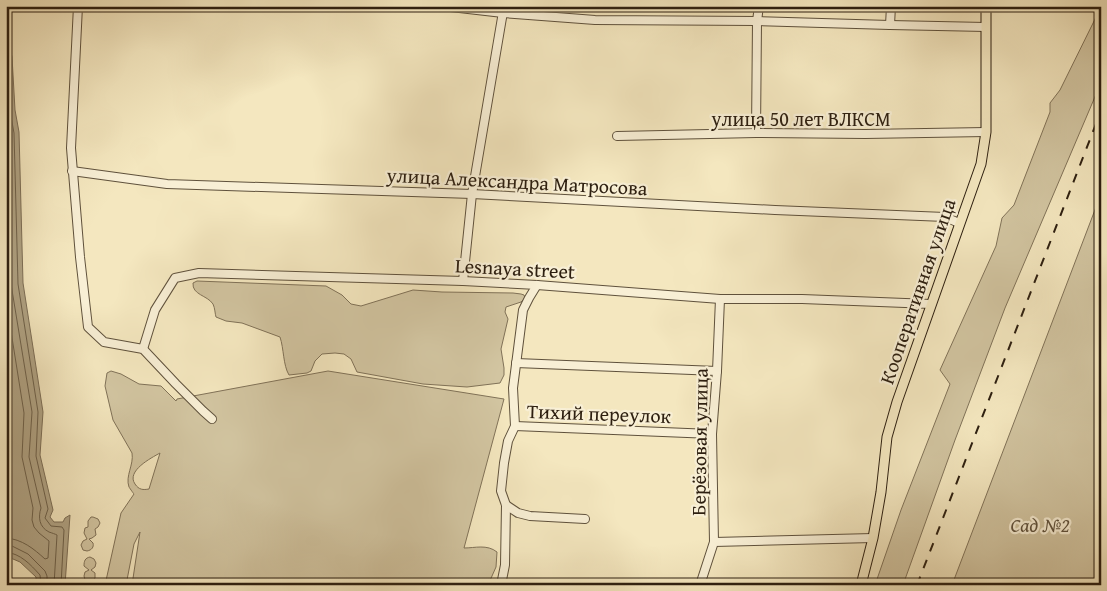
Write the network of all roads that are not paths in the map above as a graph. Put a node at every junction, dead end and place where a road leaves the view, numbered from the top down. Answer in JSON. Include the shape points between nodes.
{"nodes":[{"id":1,"x":78,"y":6,"type":"edge"},
{"id":2,"x":442,"y":6,"type":"edge"},
{"id":3,"x":759,"y":6,"type":"edge"},
{"id":4,"x":891,"y":6,"type":"edge"},
{"id":5,"x":986,"y":6,"type":"edge"},
{"id":6,"x":504,"y":10,"type":"edge"},
{"id":7,"x":757,"y":20,"type":"junction"},
{"id":8,"x":890,"y":26,"type":"junction"},
{"id":9,"x":986,"y":27,"type":"junction"},
{"id":10,"x":986,"y":132,"type":"junction"},
{"id":11,"x":756,"y":133,"type":"junction"},
{"id":12,"x":617,"y":136,"type":"dead end"},
{"id":13,"x":72,"y":171,"type":"junction"},
{"id":14,"x":472,"y":194,"type":"junction"},
{"id":15,"x":959,"y":223,"type":"junction"},
{"id":16,"x":463,"y":281,"type":"junction"},
{"id":17,"x":538,"y":285,"type":"junction"},
{"id":18,"x":720,"y":299,"type":"junction"},
{"id":19,"x":931,"y":304,"type":"junction"},
{"id":20,"x":143,"y":349,"type":"junction"},
{"id":21,"x":516,"y":363,"type":"junction"},
{"id":22,"x":717,"y":371,"type":"junction"},
{"id":23,"x":212,"y":419,"type":"dead end"},
{"id":24,"x":515,"y":426,"type":"junction"},
{"id":25,"x":712,"y":434,"type":"junction"},
{"id":26,"x":506,"y":505,"type":"junction"},
{"id":27,"x":585,"y":520,"type":"dead end"},
{"id":28,"x":873,"y":538,"type":"junction"},
{"id":29,"x":714,"y":542,"type":"junction"},
{"id":30,"x":501,"y":585,"type":"edge"},
{"id":31,"x":700,"y":585,"type":"edge"},
{"id":32,"x":860,"y":585,"type":"edge"}],
"edges":[{"from":1,"to":13,"type":"street","via":[[70,148]]},
{"from":2,"to":6,"type":"street"},
{"from":3,"to":7,"type":"street"},
{"from":4,"to":8,"type":"street"},
{"from":5,"to":9,"type":"main road","name":"Кооперативная улица"},
{"from":6,"to":7,"type":"street","via":[[595,20]]},
{"from":6,"to":14,"type":"street"},
{"from":7,"to":8,"type":"street"},
{"from":7,"to":11,"type":"street"},
{"from":8,"to":9,"type":"street"},
{"from":9,"to":10,"type":"main road","name":"Кооперативная улица"},
{"from":10,"to":11,"type":"street","name":"улица 50 лет ВЛКСМ"},
{"from":10,"to":15,"type":"main road","name":"Кооперативная улица","via":[[981,164]]},
{"from":11,"to":12,"type":"street","name":"улица 50 лет ВЛКСМ"},
{"from":13,"to":14,"type":"street","name":"улица Александра Матросова","via":[[167,184]]},
{"from":13,"to":20,"type":"street","via":[[88,327],[104,342]]},
{"from":14,"to":15,"type":"street","name":"улица Александра Матросова","via":[[945,216]]},
{"from":14,"to":16,"type":"street"},
{"from":15,"to":19,"type":"main road","name":"Кооперативная улица"},
{"from":16,"to":17,"type":"street","name":"Lesnaya street"},
{"from":16,"to":20,"type":"street","name":"Lesnaya street","via":[[199,273],[175,278],[155,310]]},
{"from":17,"to":18,"type":"street","name":"Lesnaya street"},
{"from":17,"to":21,"type":"street","via":[[523,310]]},
{"from":18,"to":19,"type":"street","name":"Lesnaya street"},
{"from":18,"to":22,"type":"street","name":"Берёзовая улица"},
{"from":19,"to":28,"type":"main road","name":"Кооперативная улица","via":[[887,437]]},
{"from":20,"to":23,"type":"street"},
{"from":21,"to":22,"type":"street"},
{"from":21,"to":24,"type":"street","via":[[513,388]]},
{"from":22,"to":25,"type":"street","name":"Берёзовая улица"},
{"from":24,"to":25,"type":"street","name":"Тихий переулок"},
{"from":24,"to":26,"type":"street","via":[[504,463],[501,491]]},
{"from":25,"to":29,"type":"street","name":"Берёзовая улица"},
{"from":26,"to":27,"type":"street","via":[[518,514]]},
{"from":26,"to":30,"type":"street","via":[[505,565]]},
{"from":28,"to":29,"type":"street"},
{"from":28,"to":32,"type":"main road","name":"Кооперативная улица"},
{"from":29,"to":31,"type":"street","name":"Берёзовая улица"}]}
